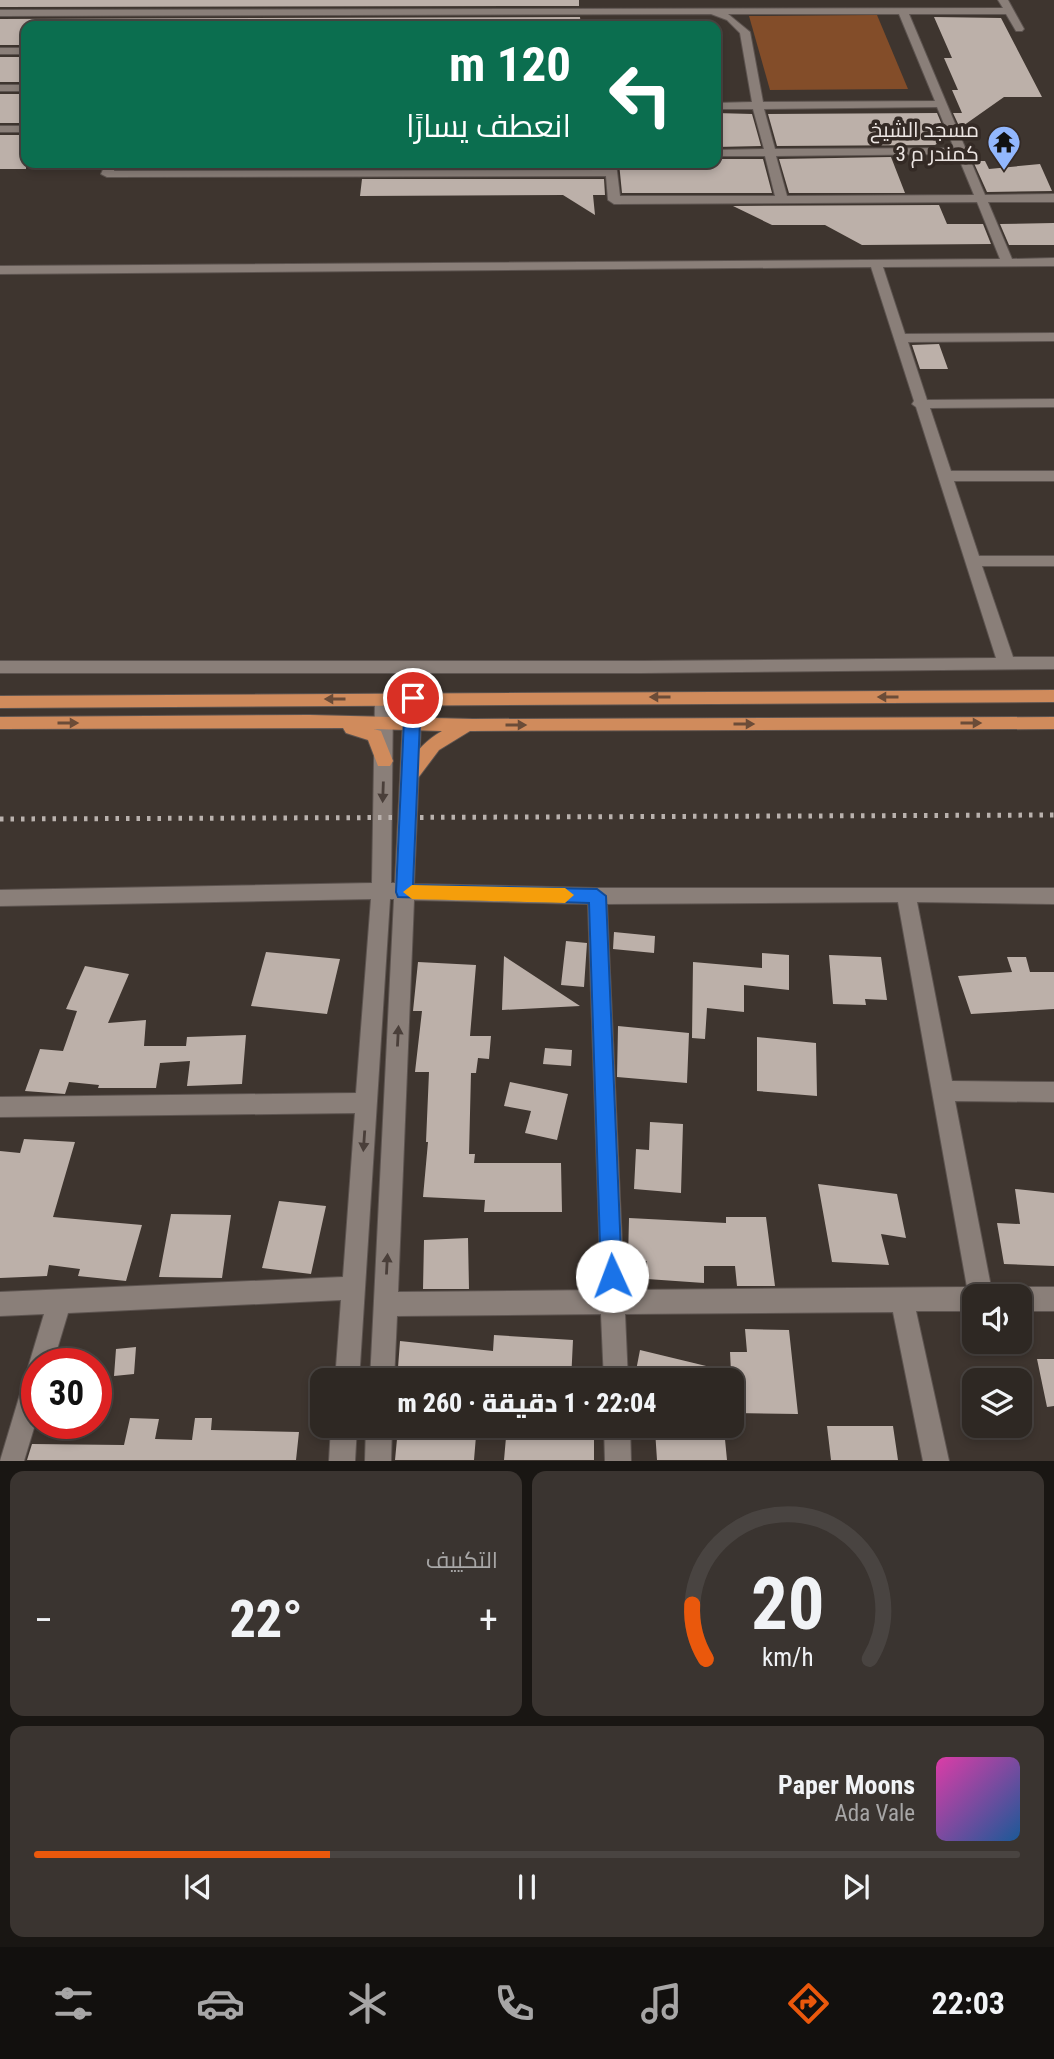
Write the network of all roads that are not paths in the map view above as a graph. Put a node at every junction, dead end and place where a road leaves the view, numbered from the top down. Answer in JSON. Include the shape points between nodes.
{"nodes":[{"id":1,"x":100,"y":0,"type":"edge"},
{"id":2,"x":307,"y":0,"type":"edge"},
{"id":3,"x":862,"y":0,"type":"edge"},
{"id":4,"x":1003,"y":0,"type":"edge"},
{"id":5,"x":519,"y":5,"type":"edge"},
{"id":6,"x":704,"y":5,"type":"edge"},
{"id":7,"x":601,"y":10,"type":"junction"},
{"id":8,"x":902,"y":10,"type":"junction"},
{"id":9,"x":1009,"y":10,"type":"junction"},
{"id":10,"x":304,"y":11,"type":"junction"},
{"id":11,"x":380,"y":11,"type":"junction"},
{"id":12,"x":865,"y":11,"type":"junction"},
{"id":13,"x":0,"y":13,"type":"edge"},
{"id":14,"x":95,"y":13,"type":"junction"},
{"id":15,"x":167,"y":13,"type":"junction"},
{"id":16,"x":164,"y":21,"type":"edge"},
{"id":17,"x":379,"y":21,"type":"edge"},
{"id":18,"x":602,"y":21,"type":"edge"},
{"id":19,"x":1019,"y":29,"type":"dead end"},
{"id":20,"x":0,"y":51,"type":"edge"},
{"id":21,"x":21,"y":51,"type":"edge"},
{"id":22,"x":0,"y":88,"type":"edge"},
{"id":23,"x":21,"y":88,"type":"edge"},
{"id":24,"x":941,"y":104,"type":"junction"},
{"id":25,"x":721,"y":106,"type":"edge"},
{"id":26,"x":758,"y":106,"type":"junction"},
{"id":27,"x":0,"y":129,"type":"edge"},
{"id":28,"x":21,"y":129,"type":"edge"},
{"id":29,"x":960,"y":151,"type":"junction"},
{"id":30,"x":770,"y":152,"type":"junction"},
{"id":31,"x":721,"y":153,"type":"edge"},
{"id":32,"x":109,"y":168,"type":"edge"},
{"id":33,"x":358,"y":168,"type":"edge"},
{"id":34,"x":612,"y":168,"type":"edge"},
{"id":35,"x":980,"y":198,"type":"junction"},
{"id":36,"x":1054,"y":198,"type":"edge"},
{"id":37,"x":782,"y":199,"type":"junction"},
{"id":38,"x":1054,"y":262,"type":"edge"},
{"id":39,"x":1008,"y":263,"type":"junction"},
{"id":40,"x":876,"y":264,"type":"junction"},
{"id":41,"x":0,"y":270,"type":"edge"},
{"id":42,"x":1054,"y":337,"type":"edge"},
{"id":43,"x":900,"y":338,"type":"junction"},
{"id":44,"x":1054,"y":403,"type":"edge"},
{"id":45,"x":919,"y":404,"type":"junction"},
{"id":46,"x":1054,"y":476,"type":"edge"},
{"id":47,"x":943,"y":477,"type":"junction"},
{"id":48,"x":972,"y":561,"type":"junction"},
{"id":49,"x":1054,"y":561,"type":"edge"},
{"id":50,"x":1006,"y":663,"type":"junction"},
{"id":51,"x":1054,"y":663,"type":"edge"},
{"id":52,"x":0,"y":667,"type":"edge"},
{"id":53,"x":1054,"y":696,"type":"edge"},
{"id":54,"x":413,"y":698,"type":"junction"},
{"id":55,"x":384,"y":699,"type":"junction"},
{"id":56,"x":0,"y":702,"type":"edge"},
{"id":57,"x":310,"y":722,"type":"junction"},
{"id":58,"x":0,"y":723,"type":"edge"},
{"id":59,"x":1054,"y":723,"type":"edge"},
{"id":60,"x":384,"y":724,"type":"junction"},
{"id":61,"x":414,"y":724,"type":"junction"},
{"id":62,"x":473,"y":725,"type":"junction"},
{"id":63,"x":384,"y":761,"type":"junction"},
{"id":64,"x":412,"y":773,"type":"junction"},
{"id":65,"x":381,"y":891,"type":"junction"},
{"id":66,"x":404,"y":892,"type":"junction"},
{"id":67,"x":906,"y":894,"type":"junction"},
{"id":68,"x":597,"y":896,"type":"junction"},
{"id":69,"x":1054,"y":897,"type":"edge"},
{"id":70,"x":0,"y":898,"type":"edge"},
{"id":71,"x":943,"y":1091,"type":"junction"},
{"id":72,"x":1054,"y":1092,"type":"edge"},
{"id":73,"x":368,"y":1103,"type":"junction"},
{"id":74,"x":0,"y":1107,"type":"edge"},
{"id":75,"x":979,"y":1284,"type":"edge"},
{"id":76,"x":353,"y":1288,"type":"junction"},
{"id":77,"x":962,"y":1299,"type":"edge"},
{"id":78,"x":1032,"y":1299,"type":"edge"},
{"id":79,"x":1054,"y":1299,"type":"edge"},
{"id":80,"x":902,"y":1300,"type":"junction"},
{"id":81,"x":613,"y":1302,"type":"junction"},
{"id":82,"x":0,"y":1304,"type":"edge"},
{"id":83,"x":59,"y":1304,"type":"junction"},
{"id":84,"x":386,"y":1304,"type":"junction"},
{"id":85,"x":46,"y":1348,"type":"edge"},
{"id":86,"x":348,"y":1368,"type":"edge"},
{"id":87,"x":383,"y":1368,"type":"edge"},
{"id":88,"x":616,"y":1368,"type":"edge"},
{"id":89,"x":21,"y":1428,"type":"edge"},
{"id":90,"x":343,"y":1438,"type":"edge"},
{"id":91,"x":379,"y":1438,"type":"edge"},
{"id":92,"x":617,"y":1438,"type":"edge"},
{"id":93,"x":11,"y":1461,"type":"edge"},
{"id":94,"x":342,"y":1461,"type":"edge"},
{"id":95,"x":378,"y":1461,"type":"edge"},
{"id":96,"x":618,"y":1461,"type":"edge"},
{"id":97,"x":936,"y":1461,"type":"edge"}],
"edges":[{"from":1,"to":14,"type":"street"},
{"from":2,"to":10,"type":"street"},
{"from":3,"to":12,"type":"street"},
{"from":4,"to":9,"type":"street"},
{"from":5,"to":7,"type":"street"},
{"from":5,"to":11,"type":"street"},
{"from":6,"to":7,"type":"street"},
{"from":6,"to":12,"type":"street"},
{"from":6,"to":26,"type":"street","via":[[745,32]]},
{"from":7,"to":18,"type":"street"},
{"from":8,"to":9,"type":"street"},
{"from":8,"to":12,"type":"street"},
{"from":8,"to":24,"type":"street"},
{"from":9,"to":19,"type":"street"},
{"from":10,"to":11,"type":"street"},
{"from":10,"to":15,"type":"street"},
{"from":11,"to":17,"type":"street"},
{"from":13,"to":14,"type":"street"},
{"from":14,"to":15,"type":"street"},
{"from":15,"to":16,"type":"street"},
{"from":20,"to":21,"type":"street"},
{"from":22,"to":23,"type":"street"},
{"from":24,"to":26,"type":"street"},
{"from":24,"to":29,"type":"street"},
{"from":25,"to":26,"type":"street"},
{"from":26,"to":30,"type":"street"},
{"from":27,"to":28,"type":"street"},
{"from":29,"to":30,"type":"street"},
{"from":29,"to":35,"type":"street"},
{"from":30,"to":31,"type":"street"},
{"from":30,"to":37,"type":"street"},
{"from":32,"to":33,"type":"street","via":[[107,174]]},
{"from":33,"to":34,"type":"street"},
{"from":34,"to":37,"type":"street","via":[[614,200]]},
{"from":35,"to":36,"type":"street"},
{"from":35,"to":37,"type":"street"},
{"from":35,"to":39,"type":"street"},
{"from":38,"to":39,"type":"street"},
{"from":39,"to":40,"type":"street"},
{"from":40,"to":41,"type":"street"},
{"from":40,"to":43,"type":"street"},
{"from":42,"to":43,"type":"street"},
{"from":43,"to":45,"type":"street"},
{"from":44,"to":45,"type":"street"},
{"from":45,"to":47,"type":"street"},
{"from":46,"to":47,"type":"street"},
{"from":47,"to":48,"type":"street"},
{"from":48,"to":49,"type":"street"},
{"from":48,"to":50,"type":"street"},
{"from":50,"to":51,"type":"street"},
{"from":50,"to":52,"type":"street"},
{"from":53,"to":54,"type":"main road","one_way":true},
{"from":54,"to":55,"type":"main road"},
{"from":54,"to":61,"type":"street"},
{"from":55,"to":56,"type":"main road","one_way":true},
{"from":55,"to":60,"type":"street"},
{"from":58,"to":57,"type":"main road","one_way":true},
{"from":57,"to":60,"type":"main road"},
{"from":57,"to":63,"type":"main road","via":[[374,736]]},
{"from":62,"to":59,"type":"main road","one_way":true},
{"from":60,"to":61,"type":"main road"},
{"from":60,"to":63,"type":"street"},
{"from":61,"to":62,"type":"main road"},
{"from":61,"to":64,"type":"street"},
{"from":62,"to":64,"type":"main road","via":[[445,735],[424,751]]},
{"from":63,"to":65,"type":"street","one_way":true},
{"from":64,"to":66,"type":"street"},
{"from":65,"to":66,"type":"street"},
{"from":65,"to":70,"type":"street"},
{"from":65,"to":73,"type":"street"},
{"from":66,"to":68,"type":"street"},
{"from":84,"to":66,"type":"street","one_way":true},
{"from":67,"to":68,"type":"street"},
{"from":67,"to":69,"type":"street"},
{"from":67,"to":71,"type":"street"},
{"from":68,"to":81,"type":"street"},
{"from":71,"to":72,"type":"street"},
{"from":71,"to":75,"type":"street"},
{"from":73,"to":74,"type":"street"},
{"from":73,"to":76,"type":"street","one_way":true},
{"from":76,"to":83,"type":"street"},
{"from":76,"to":86,"type":"street"},
{"from":77,"to":80,"type":"street"},
{"from":78,"to":79,"type":"street"},
{"from":80,"to":81,"type":"street"},
{"from":80,"to":97,"type":"street"},
{"from":81,"to":84,"type":"street"},
{"from":81,"to":88,"type":"street"},
{"from":82,"to":83,"type":"street"},
{"from":83,"to":85,"type":"street"},
{"from":84,"to":87,"type":"street"},
{"from":89,"to":93,"type":"street"},
{"from":90,"to":94,"type":"street"},
{"from":91,"to":95,"type":"street"},
{"from":92,"to":96,"type":"street"}]}
